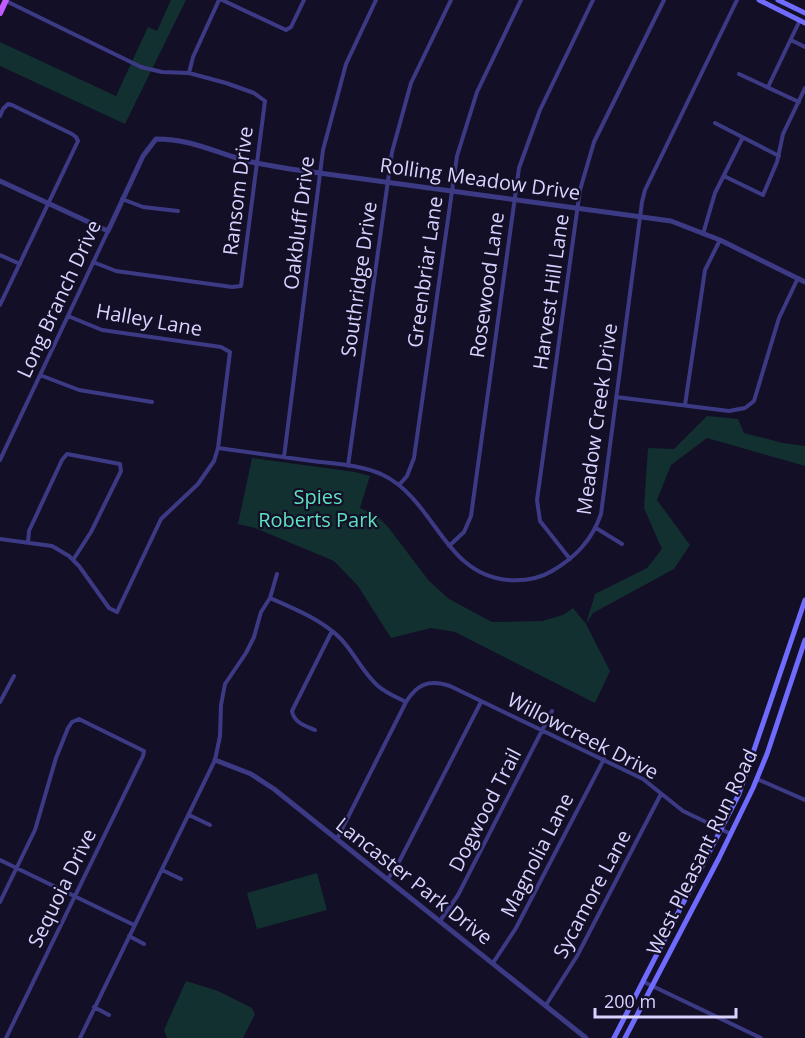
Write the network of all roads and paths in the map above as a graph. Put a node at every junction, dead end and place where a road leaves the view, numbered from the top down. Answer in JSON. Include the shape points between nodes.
{"nodes":[{"id":1,"x":6,"y":0,"type":"edge"},
{"id":2,"x":221,"y":0,"type":"edge"},
{"id":3,"x":304,"y":0,"type":"edge"},
{"id":4,"x":376,"y":0,"type":"edge"},
{"id":5,"x":451,"y":0,"type":"edge"},
{"id":6,"x":521,"y":0,"type":"edge"},
{"id":7,"x":593,"y":0,"type":"edge"},
{"id":8,"x":664,"y":0,"type":"edge"},
{"id":9,"x":737,"y":0,"type":"edge"},
{"id":10,"x":759,"y":0,"type":"edge"},
{"id":11,"x":778,"y":0,"type":"edge"},
{"id":12,"x":0,"y":13,"type":"edge"},
{"id":13,"x":805,"y":13,"type":"edge"},
{"id":14,"x":803,"y":22,"type":"edge"},
{"id":15,"x":791,"y":40,"type":"junction"},
{"id":16,"x":805,"y":47,"type":"edge"},
{"id":17,"x":189,"y":74,"type":"junction"},
{"id":18,"x":739,"y":74,"type":"dead end"},
{"id":19,"x":768,"y":87,"type":"junction"},
{"id":20,"x":805,"y":88,"type":"edge"},
{"id":21,"x":799,"y":102,"type":"junction"},
{"id":22,"x":0,"y":116,"type":"edge"},
{"id":23,"x":715,"y":123,"type":"dead end"},
{"id":24,"x":742,"y":139,"type":"junction"},
{"id":25,"x":147,"y":152,"type":"joint"},
{"id":26,"x":779,"y":156,"type":"junction"},
{"id":27,"x":256,"y":162,"type":"junction"},
{"id":28,"x":321,"y":173,"type":"junction"},
{"id":29,"x":724,"y":176,"type":"junction"},
{"id":30,"x":0,"y":181,"type":"edge"},
{"id":31,"x":387,"y":182,"type":"junction"},
{"id":32,"x":451,"y":191,"type":"junction"},
{"id":33,"x":122,"y":199,"type":"junction"},
{"id":34,"x":514,"y":200,"type":"junction"},
{"id":35,"x":49,"y":204,"type":"junction"},
{"id":36,"x":578,"y":208,"type":"junction"},
{"id":37,"x":178,"y":211,"type":"dead end"},
{"id":38,"x":641,"y":217,"type":"junction"},
{"id":39,"x":108,"y":231,"type":"junction"},
{"id":40,"x":703,"y":234,"type":"junction"},
{"id":41,"x":720,"y":240,"type":"junction"},
{"id":42,"x":0,"y":255,"type":"edge"},
{"id":43,"x":93,"y":262,"type":"junction"},
{"id":44,"x":20,"y":264,"type":"junction"},
{"id":45,"x":798,"y":278,"type":"junction"},
{"id":46,"x":805,"y":282,"type":"edge"},
{"id":47,"x":0,"y":306,"type":"edge"},
{"id":48,"x":68,"y":316,"type":"junction"},
{"id":49,"x":40,"y":375,"type":"junction"},
{"id":50,"x":616,"y":397,"type":"junction"},
{"id":51,"x":152,"y":402,"type":"dead end"},
{"id":52,"x":685,"y":405,"type":"junction"},
{"id":53,"x":218,"y":448,"type":"junction"},
{"id":54,"x":284,"y":457,"type":"junction"},
{"id":55,"x":0,"y":460,"type":"edge"},
{"id":56,"x":348,"y":466,"type":"junction"},
{"id":57,"x":399,"y":485,"type":"junction"},
{"id":58,"x":596,"y":528,"type":"junction"},
{"id":59,"x":0,"y":539,"type":"edge"},
{"id":60,"x":28,"y":542,"type":"junction"},
{"id":61,"x":622,"y":544,"type":"dead end"},
{"id":62,"x":449,"y":546,"type":"junction"},
{"id":63,"x":570,"y":559,"type":"junction"},
{"id":64,"x":73,"y":560,"type":"junction"},
{"id":65,"x":277,"y":574,"type":"dead end"},
{"id":66,"x":270,"y":598,"type":"junction"},
{"id":67,"x":805,"y":600,"type":"edge"},
{"id":68,"x":332,"y":632,"type":"junction"},
{"id":69,"x":805,"y":640,"type":"edge"},
{"id":70,"x":14,"y":676,"type":"dead end"},
{"id":71,"x":776,"y":689,"type":"junction"},
{"id":72,"x":788,"y":692,"type":"junction"},
{"id":73,"x":0,"y":702,"type":"edge"},
{"id":74,"x":406,"y":702,"type":"junction"},
{"id":75,"x":481,"y":702,"type":"junction"},
{"id":76,"x":552,"y":711,"type":"dead end"},
{"id":77,"x":315,"y":730,"type":"dead end"},
{"id":78,"x":543,"y":730,"type":"junction"},
{"id":79,"x":604,"y":759,"type":"junction"},
{"id":80,"x":215,"y":760,"type":"junction"},
{"id":81,"x":747,"y":776,"type":"junction"},
{"id":82,"x":757,"y":779,"type":"junction"},
{"id":83,"x":661,"y":794,"type":"junction"},
{"id":84,"x":805,"y":800,"type":"edge"},
{"id":85,"x":189,"y":815,"type":"junction"},
{"id":86,"x":210,"y":825,"type":"dead end"},
{"id":87,"x":721,"y":829,"type":"junction"},
{"id":88,"x":731,"y":834,"type":"junction"},
{"id":89,"x":337,"y":839,"type":"junction"},
{"id":90,"x":0,"y":860,"type":"edge"},
{"id":91,"x":16,"y":868,"type":"junction"},
{"id":92,"x":162,"y":870,"type":"junction"},
{"id":93,"x":181,"y":879,"type":"dead end"},
{"id":94,"x":388,"y":879,"type":"junction"},
{"id":95,"x":75,"y":896,"type":"junction"},
{"id":96,"x":0,"y":902,"type":"edge"},
{"id":97,"x":440,"y":921,"type":"junction"},
{"id":98,"x":134,"y":925,"type":"junction"},
{"id":99,"x":129,"y":936,"type":"junction"},
{"id":100,"x":144,"y":944,"type":"dead end"},
{"id":101,"x":493,"y":963,"type":"junction"},
{"id":102,"x":644,"y":982,"type":"junction"},
{"id":103,"x":653,"y":986,"type":"junction"},
{"id":104,"x":546,"y":1005,"type":"junction"},
{"id":105,"x":94,"y":1008,"type":"junction"},
{"id":106,"x":109,"y":1015,"type":"dead end"},
{"id":107,"x":6,"y":1038,"type":"edge"},
{"id":108,"x":80,"y":1038,"type":"edge"},
{"id":109,"x":586,"y":1038,"type":"edge"},
{"id":110,"x":614,"y":1038,"type":"edge"},
{"id":111,"x":625,"y":1038,"type":"edge"},
{"id":112,"x":761,"y":1038,"type":"edge"}],
"edges":[{"from":1,"to":12,"type":"main road"},
{"from":1,"to":17,"type":"street","via":[[141,67]]},
{"from":2,"to":3,"type":"street","via":[[288,30]]},
{"from":2,"to":17,"type":"street","via":[[201,37]]},
{"from":4,"to":28,"type":"street","name":"Oakbluff Drive","via":[[341,79]]},
{"from":5,"to":31,"type":"street","name":"Southridge Drive","via":[[407,96]]},
{"from":6,"to":32,"type":"street","name":"Greenbriar Lane","via":[[477,92],[456,156]]},
{"from":7,"to":34,"type":"street","name":"Rosewood Lane","via":[[532,127]]},
{"from":8,"to":36,"type":"street","name":"Harvest Hill Lane","via":[[594,142]]},
{"from":9,"to":38,"type":"street","name":"Meadow Creek Drive","via":[[650,180]]},
{"from":10,"to":14,"type":"main road"},
{"from":11,"to":13,"type":"main road"},
{"from":14,"to":15,"type":"street"},
{"from":15,"to":16,"type":"street"},
{"from":15,"to":19,"type":"street"},
{"from":17,"to":27,"type":"street","name":"Ransom Drive","via":[[226,83],[265,101]]},
{"from":18,"to":19,"type":"street"},
{"from":19,"to":21,"type":"street"},
{"from":20,"to":21,"type":"street"},
{"from":21,"to":26,"type":"street","via":[[783,134]]},
{"from":22,"to":35,"type":"street","via":[[8,104],[78,141]]},
{"from":23,"to":24,"type":"street"},
{"from":24,"to":26,"type":"street"},
{"from":24,"to":29,"type":"street"},
{"from":25,"to":27,"type":"street","name":"Rolling Meadow Drive","via":[[156,139],[168,139],[199,144]]},
{"from":25,"to":33,"type":"street","name":"Long Branch Drive"},
{"from":26,"to":29,"type":"street","via":[[763,195]]},
{"from":27,"to":28,"type":"street","name":"Rolling Meadow Drive"},
{"from":27,"to":43,"type":"street","name":"Ransom Drive","via":[[241,286],[116,271]]},
{"from":28,"to":31,"type":"street","name":"Rolling Meadow Drive"},
{"from":28,"to":54,"type":"street","name":"Oakbluff Drive"},
{"from":29,"to":40,"type":"street"},
{"from":30,"to":35,"type":"street"},
{"from":31,"to":32,"type":"street","name":"Rolling Meadow Drive"},
{"from":31,"to":56,"type":"street","name":"Southridge Drive"},
{"from":32,"to":34,"type":"street","name":"Rolling Meadow Drive"},
{"from":32,"to":57,"type":"street","name":"Greenbriar Lane","via":[[414,458]]},
{"from":33,"to":37,"type":"street","via":[[143,207]]},
{"from":33,"to":39,"type":"street","name":"Long Branch Drive"},
{"from":34,"to":36,"type":"street","name":"Rolling Meadow Drive"},
{"from":34,"to":62,"type":"street","name":"Rosewood Lane","via":[[471,516],[464,532]]},
{"from":35,"to":39,"type":"street"},
{"from":35,"to":44,"type":"street"},
{"from":36,"to":38,"type":"street","name":"Rolling Meadow Drive"},
{"from":36,"to":63,"type":"street","name":"Harvest Hill Lane","via":[[537,500],[540,521]]},
{"from":38,"to":40,"type":"street","name":"Rolling Meadow Drive","via":[[670,221]]},
{"from":38,"to":50,"type":"street","name":"Meadow Creek Drive"},
{"from":39,"to":43,"type":"street","name":"Long Branch Drive"},
{"from":40,"to":41,"type":"street","name":"Rolling Meadow Drive"},
{"from":41,"to":45,"type":"street","name":"Rolling Meadow Drive"},
{"from":41,"to":52,"type":"street","via":[[705,270]]},
{"from":42,"to":44,"type":"street"},
{"from":43,"to":48,"type":"street","name":"Long Branch Drive"},
{"from":44,"to":47,"type":"street"},
{"from":45,"to":46,"type":"street","name":"Rolling Meadow Drive"},
{"from":45,"to":52,"type":"street","via":[[779,318],[754,401],[739,411]]},
{"from":48,"to":49,"type":"street","name":"Long Branch Drive"},
{"from":48,"to":53,"type":"street","name":"Halley Lane","via":[[102,330],[230,352]]},
{"from":49,"to":51,"type":"street","via":[[89,392]]},
{"from":49,"to":55,"type":"street","name":"Long Branch Drive"},
{"from":50,"to":52,"type":"street"},
{"from":50,"to":58,"type":"street","name":"Meadow Creek Drive","via":[[604,500]]},
{"from":53,"to":54,"type":"street","name":"Meadow Creek Drive"},
{"from":53,"to":64,"type":"street","via":[[198,484],[161,519],[117,612]]},
{"from":54,"to":56,"type":"street","name":"Meadow Creek Drive"},
{"from":56,"to":57,"type":"street","name":"Meadow Creek Drive","via":[[378,473]]},
{"from":57,"to":62,"type":"street","name":"Meadow Creek Drive"},
{"from":58,"to":61,"type":"street"},
{"from":58,"to":63,"type":"street","name":"Meadow Creek Drive","via":[[591,539]]},
{"from":59,"to":60,"type":"street"},
{"from":60,"to":64,"type":"street","via":[[52,546]]},
{"from":60,"to":64,"type":"street","via":[[29,531],[67,454],[120,464],[121,471]]},
{"from":62,"to":63,"type":"street","name":"Meadow Creek Drive","via":[[475,570],[504,580],[543,576]]},
{"from":65,"to":66,"type":"street"},
{"from":66,"to":68,"type":"street"},
{"from":66,"to":80,"type":"street","via":[[261,612],[254,637],[225,684]]},
{"from":67,"to":71,"type":"main road","name":"West Pleasant Run Road"},
{"from":68,"to":74,"type":"street","via":[[377,686]]},
{"from":68,"to":77,"type":"street","via":[[292,711],[298,722]]},
{"from":69,"to":72,"type":"main road","name":"West Pleasant Run Road"},
{"from":70,"to":73,"type":"street"},
{"from":71,"to":72,"type":"main road"},
{"from":71,"to":81,"type":"main road","name":"West Pleasant Run Road"},
{"from":72,"to":82,"type":"main road","name":"West Pleasant Run Road"},
{"from":74,"to":75,"type":"street","name":"Willowcreek Drive","via":[[418,687],[440,683]]},
{"from":74,"to":89,"type":"street"},
{"from":75,"to":78,"type":"street","name":"Willowcreek Drive"},
{"from":75,"to":94,"type":"street"},
{"from":76,"to":78,"type":"street","name":"Dogwood Trail"},
{"from":78,"to":79,"type":"street","name":"Willowcreek Drive"},
{"from":78,"to":97,"type":"street","name":"Dogwood Trail","via":[[458,895]]},
{"from":79,"to":83,"type":"street","name":"Willowcreek Drive","via":[[643,779]]},
{"from":79,"to":101,"type":"street","name":"Magnolia Lane","via":[[516,928]]},
{"from":80,"to":85,"type":"street"},
{"from":80,"to":89,"type":"street","name":"Lancaster Park Drive","via":[[251,774]]},
{"from":81,"to":82,"type":"main road"},
{"from":81,"to":87,"type":"main road","name":"West Pleasant Run Road"},
{"from":82,"to":84,"type":"street"},
{"from":82,"to":88,"type":"main road","name":"West Pleasant Run Road"},
{"from":83,"to":87,"type":"street","name":"Willowcreek Drive"},
{"from":83,"to":104,"type":"street","name":"Sycamore Lane","via":[[577,956]]},
{"from":85,"to":86,"type":"street"},
{"from":85,"to":92,"type":"street"},
{"from":87,"to":88,"type":"street","name":"Willowcreek Drive"},
{"from":87,"to":102,"type":"main road","name":"West Pleasant Run Road"},
{"from":88,"to":103,"type":"main road","name":"West Pleasant Run Road"},
{"from":89,"to":94,"type":"street","name":"Lancaster Park Drive"},
{"from":90,"to":91,"type":"street"},
{"from":91,"to":95,"type":"street"},
{"from":91,"to":95,"type":"street","name":"Sequoia Drive","via":[[41,812],[68,728],[79,718],[144,751]]},
{"from":91,"to":96,"type":"street"},
{"from":92,"to":93,"type":"street"},
{"from":92,"to":98,"type":"street"},
{"from":94,"to":97,"type":"street","name":"Lancaster Park Drive"},
{"from":95,"to":98,"type":"street"},
{"from":95,"to":107,"type":"street","name":"Sequoia Drive"},
{"from":97,"to":101,"type":"street","name":"Lancaster Park Drive"},
{"from":98,"to":99,"type":"street"},
{"from":99,"to":100,"type":"street"},
{"from":99,"to":105,"type":"street"},
{"from":101,"to":104,"type":"street","name":"Lancaster Park Drive"},
{"from":102,"to":103,"type":"street"},
{"from":102,"to":110,"type":"main road","name":"West Pleasant Run Road"},
{"from":103,"to":111,"type":"main road","name":"West Pleasant Run Road"},
{"from":103,"to":112,"type":"street"},
{"from":104,"to":109,"type":"street","name":"Lancaster Park Drive"},
{"from":105,"to":106,"type":"street"},
{"from":105,"to":108,"type":"street"}]}
